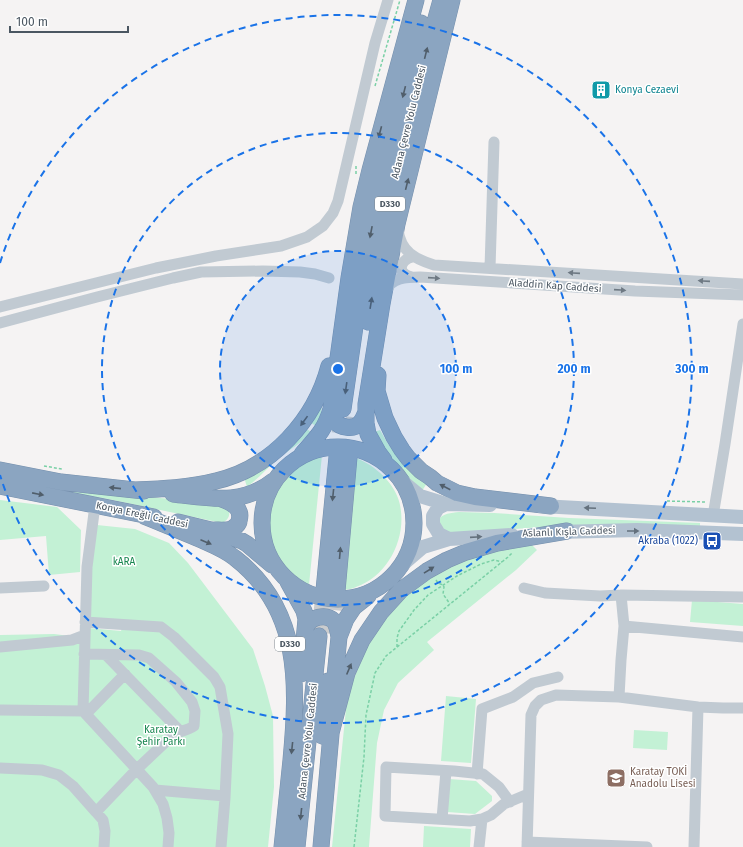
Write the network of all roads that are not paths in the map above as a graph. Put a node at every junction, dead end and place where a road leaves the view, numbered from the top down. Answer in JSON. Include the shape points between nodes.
{"nodes":[{"id":1,"x":388,"y":0,"type":"edge"},
{"id":2,"x":416,"y":0,"type":"edge"},
{"id":3,"x":427,"y":0,"type":"edge"},
{"id":4,"x":441,"y":0,"type":"edge"},
{"id":5,"x":452,"y":0,"type":"edge"},
{"id":6,"x":494,"y":142,"type":"dead end"},
{"id":7,"x":397,"y":224,"type":"junction"},
{"id":8,"x":413,"y":257,"type":"junction"},
{"id":9,"x":490,"y":268,"type":"junction"},
{"id":10,"x":411,"y":277,"type":"junction"},
{"id":11,"x":329,"y":278,"type":"dead end"},
{"id":12,"x":349,"y":278,"type":"junction"},
{"id":13,"x":743,"y":284,"type":"edge"},
{"id":14,"x":743,"y":295,"type":"edge"},
{"id":15,"x":382,"y":304,"type":"junction"},
{"id":16,"x":0,"y":307,"type":"edge"},
{"id":17,"x":0,"y":322,"type":"edge"},
{"id":18,"x":743,"y":324,"type":"edge"},
{"id":19,"x":379,"y":326,"type":"junction"},
{"id":20,"x":349,"y":410,"type":"junction"},
{"id":21,"x":300,"y":457,"type":"junction"},
{"id":22,"x":343,"y":457,"type":"tunnel mouth"},
{"id":23,"x":387,"y":464,"type":"junction"},
{"id":24,"x":0,"y":470,"type":"edge"},
{"id":25,"x":274,"y":480,"type":"junction"},
{"id":26,"x":403,"y":482,"type":"junction"},
{"id":27,"x":0,"y":486,"type":"edge"},
{"id":28,"x":134,"y":490,"type":"junction"},
{"id":29,"x":222,"y":499,"type":"junction"},
{"id":30,"x":446,"y":504,"type":"junction"},
{"id":31,"x":95,"y":505,"type":"junction"},
{"id":32,"x":551,"y":506,"type":"junction"},
{"id":33,"x":144,"y":516,"type":"junction"},
{"id":34,"x":713,"y":516,"type":"junction"},
{"id":35,"x":743,"y":517,"type":"edge"},
{"id":36,"x":211,"y":530,"type":"junction"},
{"id":37,"x":567,"y":531,"type":"junction"},
{"id":38,"x":743,"y":534,"type":"edge"},
{"id":39,"x":449,"y":539,"type":"junction"},
{"id":40,"x":402,"y":565,"type":"junction"},
{"id":41,"x":275,"y":567,"type":"junction"},
{"id":42,"x":286,"y":579,"type":"junction"},
{"id":43,"x":386,"y":582,"type":"junction"},
{"id":44,"x":44,"y":586,"type":"dead end"},
{"id":45,"x":0,"y":588,"type":"edge"},
{"id":46,"x":524,"y":588,"type":"dead end"},
{"id":47,"x":330,"y":591,"type":"tunnel mouth"},
{"id":48,"x":621,"y":595,"type":"junction"},
{"id":49,"x":743,"y":597,"type":"edge"},
{"id":50,"x":85,"y":622,"type":"junction"},
{"id":51,"x":624,"y":626,"type":"junction"},
{"id":52,"x":85,"y":635,"type":"junction"},
{"id":53,"x":324,"y":636,"type":"junction"},
{"id":54,"x":743,"y":637,"type":"edge"},
{"id":55,"x":0,"y":647,"type":"edge"},
{"id":56,"x":84,"y":654,"type":"junction"},
{"id":57,"x":106,"y":655,"type":"junction"},
{"id":58,"x":125,"y":674,"type":"junction"},
{"id":59,"x":558,"y":678,"type":"dead end"},
{"id":60,"x":619,"y":697,"type":"junction"},
{"id":61,"x":698,"y":707,"type":"junction"},
{"id":62,"x":723,"y":708,"type":"junction"},
{"id":63,"x":743,"y":708,"type":"edge"},
{"id":64,"x":0,"y":710,"type":"edge"},
{"id":65,"x":84,"y":712,"type":"junction"},
{"id":66,"x":743,"y":713,"type":"edge"},
{"id":67,"x":294,"y":724,"type":"junction"},
{"id":68,"x":180,"y":731,"type":"junction"},
{"id":69,"x":331,"y":733,"type":"junction"},
{"id":70,"x":0,"y":768,"type":"edge"},
{"id":71,"x":136,"y":769,"type":"junction"},
{"id":72,"x":446,"y":771,"type":"junction"},
{"id":73,"x":477,"y":774,"type":"junction"},
{"id":74,"x":155,"y":790,"type":"junction"},
{"id":75,"x":528,"y":794,"type":"junction"},
{"id":76,"x":225,"y":796,"type":"junction"},
{"id":77,"x":510,"y":802,"type":"junction"},
{"id":78,"x":96,"y":812,"type":"junction"},
{"id":79,"x":482,"y":818,"type":"junction"},
{"id":80,"x":442,"y":819,"type":"junction"},
{"id":81,"x":527,"y":844,"type":"edge"},
{"id":82,"x":104,"y":847,"type":"edge"},
{"id":83,"x":168,"y":847,"type":"edge"},
{"id":84,"x":220,"y":847,"type":"edge"},
{"id":85,"x":282,"y":847,"type":"edge"},
{"id":86,"x":298,"y":847,"type":"edge"},
{"id":87,"x":311,"y":847,"type":"edge"},
{"id":88,"x":321,"y":847,"type":"edge"},
{"id":89,"x":479,"y":847,"type":"edge"},
{"id":90,"x":646,"y":847,"type":"edge"},
{"id":91,"x":694,"y":847,"type":"edge"}],
"edges":[{"from":1,"to":16,"type":"street","via":[[375,43],[338,201],[323,226],[307,237],[281,246],[156,268]]},
{"from":2,"to":12,"type":"highway","one_way":true,"via":[[361,207]]},
{"from":3,"to":20,"type":"highway","name":"Adana Çevre Yolu Caddesi","number":"D330","one_way":true,"via":[[376,209],[359,299]]},
{"from":20,"to":4,"type":"highway","name":"Adana Çevre Yolu Caddesi","number":"D330","one_way":true,"via":[[394,184]]},
{"from":7,"to":5,"type":"highway","one_way":true},
{"from":6,"to":9,"type":"street"},
{"from":7,"to":8,"type":"street","via":[[399,239],[405,250]]},
{"from":7,"to":15,"type":"highway"},
{"from":8,"to":9,"type":"street","name":"Aladdin Kap Caddesi","via":[[434,265]]},
{"from":8,"to":10,"type":"street","via":[[406,259],[402,268],[402,272]]},
{"from":13,"to":9,"type":"street","name":"Aladdin Kap Caddesi","one_way":true},
{"from":10,"to":14,"type":"street","name":"Aladdin Kap Caddesi","one_way":true},
{"from":10,"to":15,"type":"street","name":"Aladdin Kap Caddesi","via":[[401,278],[392,283],[387,288]]},
{"from":11,"to":17,"type":"street","via":[[300,272],[263,270],[201,272]]},
{"from":12,"to":20,"type":"highway"},
{"from":12,"to":28,"type":"highway","one_way":true,"via":[[323,388],[298,429],[282,446],[253,467],[217,481]]},
{"from":15,"to":19,"type":"highway"},
{"from":18,"to":34,"type":"street"},
{"from":19,"to":20,"type":"highway"},
{"from":32,"to":19,"type":"highway","one_way":true,"via":[[457,493],[437,483],[415,465],[394,438],[384,418],[377,391]]},
{"from":20,"to":21,"type":"highway","via":[[329,417],[322,432]]},
{"from":20,"to":23,"type":"highway","via":[[366,423],[368,434]]},
{"from":21,"to":23,"type":"highway","via":[[321,448],[344,447],[367,452]]},
{"from":21,"to":25,"type":"highway"},
{"from":22,"to":47,"type":"highway"},
{"from":23,"to":26,"type":"highway"},
{"from":28,"to":24,"type":"highway","name":"Konya Ereğli Caddesi","one_way":true,"via":[[61,482]]},
{"from":25,"to":29,"type":"highway","name":"Konya Ereğli Caddesi","via":[[247,496]]},
{"from":25,"to":41,"type":"highway","via":[[266,496],[262,514],[262,533],[266,551]]},
{"from":26,"to":30,"type":"main road","name":"Aslanlı Kışla Caddesi","via":[[420,496]]},
{"from":26,"to":40,"type":"highway","via":[[413,509],[414,523],[409,552]]},
{"from":27,"to":31,"type":"highway","name":"Konya Ereğli Caddesi","number":"D330","one_way":true},
{"from":28,"to":29,"type":"highway","name":"Konya Ereğli Caddesi"},
{"from":29,"to":36,"type":"highway","via":[[237,507],[240,513],[239,524],[227,530]]},
{"from":30,"to":32,"type":"main road","name":"Aslanlı Kışla Caddesi"},
{"from":30,"to":39,"type":"main road","via":[[438,508],[433,516],[433,524],[439,534]]},
{"from":31,"to":33,"type":"highway","name":"Konya Ereğli Caddesi","number":"D330"},
{"from":31,"to":50,"type":"street","via":[[87,567]]},
{"from":34,"to":32,"type":"main road","name":"Aslanlı Kışla Caddesi","one_way":true},
{"from":33,"to":36,"type":"highway","name":"Konya Ereğli Caddesi"},
{"from":33,"to":67,"type":"highway","number":"D330","one_way":true,"via":[[224,551],[251,572],[264,588],[276,606],[289,640],[294,670]]},
{"from":34,"to":35,"type":"main road","name":"Aslanlı Kışla Caddesi"},
{"from":36,"to":41,"type":"highway","name":"Konya Ereğli Caddesi","via":[[247,544]]},
{"from":37,"to":38,"type":"main road","name":"Aslanlı Kışla Caddesi","one_way":true,"via":[[638,530]]},
{"from":39,"to":37,"type":"main road","name":"Aslanlı Kışla Caddesi","one_way":true},
{"from":69,"to":37,"type":"highway","one_way":true,"via":[[347,673],[362,640],[381,612],[401,590],[432,573],[447,560],[466,552],[497,543]]},
{"from":39,"to":40,"type":"main road","name":"Aslanlı Kışla Caddesi","via":[[423,547]]},
{"from":40,"to":43,"type":"highway"},
{"from":41,"to":42,"type":"highway"},
{"from":42,"to":43,"type":"highway","via":[[307,593],[323,598],[340,599],[365,595]]},
{"from":42,"to":53,"type":"highway","via":[[306,619]]},
{"from":43,"to":53,"type":"highway","number":"D330","via":[[354,607],[346,619]]},
{"from":44,"to":45,"type":"street"},
{"from":46,"to":48,"type":"street","via":[[545,594]]},
{"from":48,"to":49,"type":"street"},
{"from":48,"to":51,"type":"street"},
{"from":50,"to":52,"type":"street"},
{"from":50,"to":76,"type":"street","via":[[161,627],[214,677],[220,687],[228,734]]},
{"from":51,"to":54,"type":"street"},
{"from":51,"to":60,"type":"street"},
{"from":52,"to":55,"type":"street","via":[[72,640]]},
{"from":52,"to":56,"type":"street"},
{"from":53,"to":67,"type":"highway","via":[[300,683]]},
{"from":53,"to":69,"type":"highway","number":"D330","via":[[334,681]]},
{"from":53,"to":86,"type":"highway","name":"Adana Çevre Yolu Caddesi","number":"D330","one_way":true},
{"from":53,"to":87,"type":"highway","name":"Adana Çevre Yolu Caddesi","number":"D330"},
{"from":56,"to":57,"type":"street"},
{"from":56,"to":65,"type":"street"},
{"from":57,"to":58,"type":"street"},
{"from":57,"to":68,"type":"street","via":[[139,655],[149,658],[176,682],[192,702],[194,711],[194,726]]},
{"from":58,"to":65,"type":"street"},
{"from":58,"to":68,"type":"street"},
{"from":59,"to":73,"type":"street","via":[[533,683],[513,698],[482,709]]},
{"from":60,"to":61,"type":"street"},
{"from":60,"to":75,"type":"street","via":[[556,695],[541,700],[535,706],[531,716]]},
{"from":61,"to":62,"type":"street"},
{"from":61,"to":91,"type":"street"},
{"from":62,"to":63,"type":"street"},
{"from":62,"to":66,"type":"street"},
{"from":64,"to":65,"type":"street"},
{"from":65,"to":71,"type":"street"},
{"from":67,"to":85,"type":"highway","number":"D330","one_way":true},
{"from":68,"to":71,"type":"street"},
{"from":69,"to":88,"type":"highway","number":"D330"},
{"from":70,"to":78,"type":"street","via":[[42,770],[59,775],[73,786]]},
{"from":71,"to":74,"type":"street"},
{"from":71,"to":78,"type":"street"},
{"from":72,"to":73,"type":"street"},
{"from":72,"to":80,"type":"street"},
{"from":72,"to":80,"type":"street","via":[[386,767],[385,816]]},
{"from":73,"to":77,"type":"street","via":[[483,774],[499,787]]},
{"from":74,"to":76,"type":"street"},
{"from":74,"to":83,"type":"street","via":[[167,818]]},
{"from":75,"to":77,"type":"street"},
{"from":75,"to":81,"type":"street"},
{"from":76,"to":84,"type":"street"},
{"from":77,"to":79,"type":"street"},
{"from":78,"to":82,"type":"street","via":[[103,820]]},
{"from":79,"to":80,"type":"street","via":[[470,821]]},
{"from":79,"to":89,"type":"street"},
{"from":81,"to":90,"type":"street"}]}
